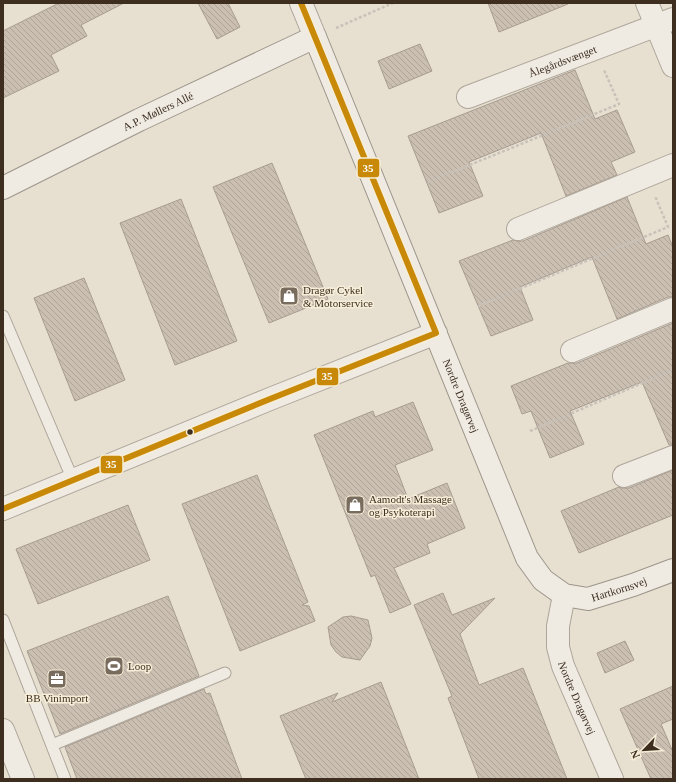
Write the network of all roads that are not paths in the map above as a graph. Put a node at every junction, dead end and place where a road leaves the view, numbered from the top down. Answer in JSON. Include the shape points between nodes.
{"nodes":[{"id":1,"x":301,"y":3,"type":"edge"},
{"id":2,"x":647,"y":3,"type":"edge"},
{"id":3,"x":665,"y":22,"type":"edge"},
{"id":4,"x":315,"y":37,"type":"junction"},
{"id":5,"x":673,"y":66,"type":"edge"},
{"id":6,"x":468,"y":97,"type":"dead end"},
{"id":7,"x":673,"y":165,"type":"edge"},
{"id":8,"x":3,"y":188,"type":"edge"},
{"id":9,"x":518,"y":229,"type":"dead end"},
{"id":10,"x":673,"y":309,"type":"edge"},
{"id":11,"x":3,"y":316,"type":"edge"},
{"id":12,"x":436,"y":333,"type":"junction"},
{"id":13,"x":572,"y":351,"type":"dead end"},
{"id":14,"x":673,"y":457,"type":"edge"},
{"id":15,"x":624,"y":476,"type":"dead end"},
{"id":16,"x":73,"y":480,"type":"junction"},
{"id":17,"x":3,"y":509,"type":"edge"},
{"id":18,"x":673,"y":570,"type":"edge"},
{"id":19,"x":564,"y":595,"type":"junction"},
{"id":20,"x":3,"y":620,"type":"edge"},
{"id":21,"x":225,"y":674,"type":"dead end"},
{"id":22,"x":3,"y":730,"type":"edge"},
{"id":23,"x":52,"y":745,"type":"junction"},
{"id":24,"x":22,"y":779,"type":"edge"},
{"id":25,"x":65,"y":779,"type":"edge"},
{"id":26,"x":612,"y":779,"type":"edge"}],
"edges":[{"from":1,"to":4,"type":"street","name":"Nordre Dragørvej"},
{"from":2,"to":3,"type":"street"},
{"from":3,"to":5,"type":"street"},
{"from":3,"to":6,"type":"street","name":"Ålegårdsvænget"},
{"from":4,"to":8,"type":"street","name":"A.P. Møllers Allé"},
{"from":4,"to":12,"type":"street","name":"Nordre Dragørvej"},
{"from":7,"to":9,"type":"street"},
{"from":10,"to":13,"type":"street"},
{"from":11,"to":16,"type":"lane"},
{"from":12,"to":16,"type":"street"},
{"from":12,"to":19,"type":"street","name":"Nordre Dragørvej","via":[[527,558],[543,580]]},
{"from":14,"to":15,"type":"street"},
{"from":16,"to":17,"type":"street"},
{"from":18,"to":19,"type":"street","name":"Hartkornsvej","via":[[588,599]]},
{"from":19,"to":26,"type":"street","name":"Nordre Dragørvej","via":[[558,626],[561,660]]},
{"from":20,"to":23,"type":"lane"},
{"from":21,"to":23,"type":"lane"},
{"from":22,"to":24,"type":"street"},
{"from":23,"to":25,"type":"lane"}]}
